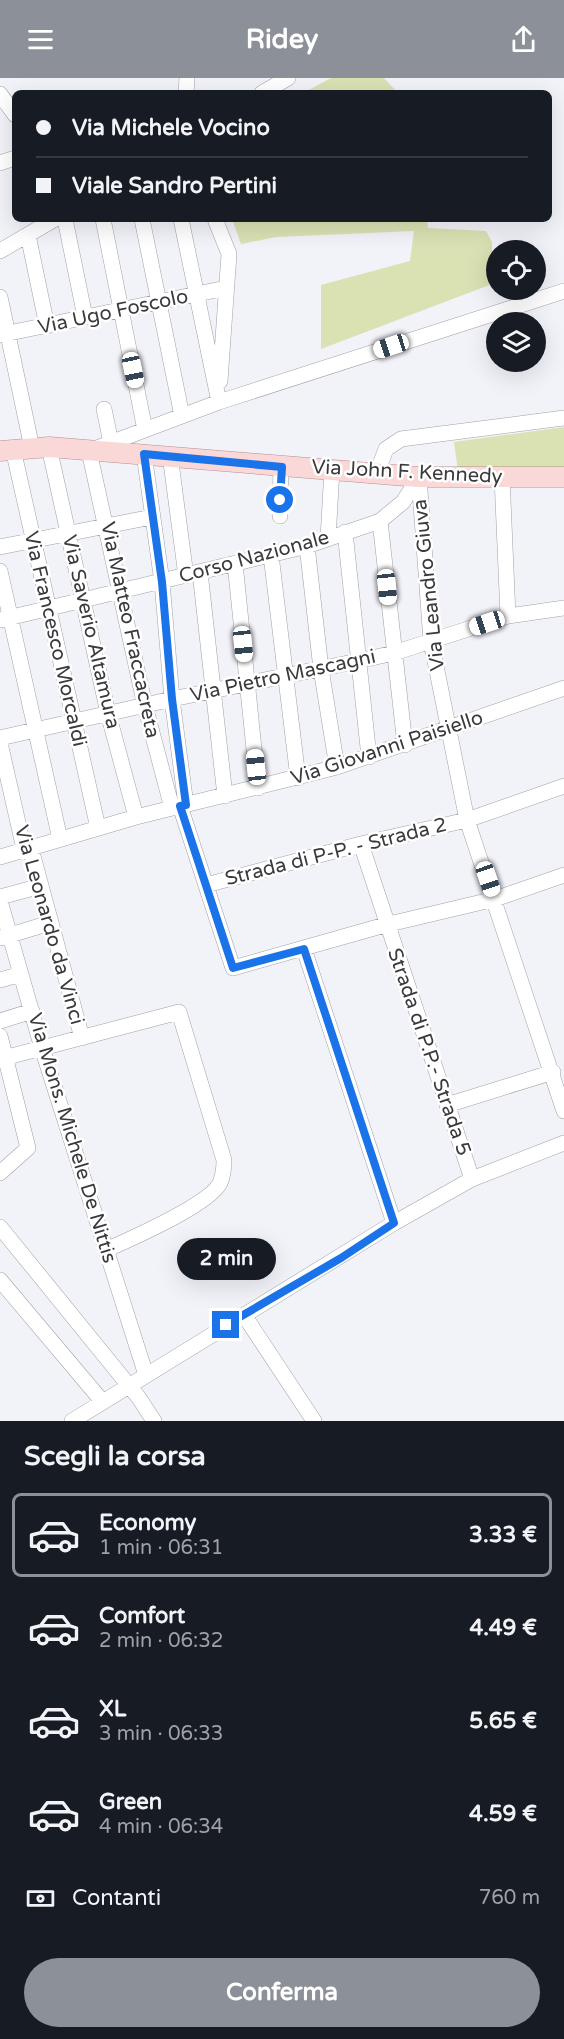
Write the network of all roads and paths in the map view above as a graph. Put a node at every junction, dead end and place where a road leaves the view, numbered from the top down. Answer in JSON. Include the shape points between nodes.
{"nodes":[{"id":1,"x":288,"y":78,"type":"edge"},
{"id":2,"x":266,"y":90,"type":"edge"},
{"id":3,"x":0,"y":94,"type":"edge"},
{"id":4,"x":12,"y":111,"type":"edge"},
{"id":5,"x":51,"y":222,"type":"edge"},
{"id":6,"x":57,"y":222,"type":"edge"},
{"id":7,"x":104,"y":222,"type":"edge"},
{"id":8,"x":143,"y":222,"type":"edge"},
{"id":9,"x":182,"y":222,"type":"edge"},
{"id":10,"x":216,"y":222,"type":"edge"},
{"id":11,"x":28,"y":235,"type":"junction"},
{"id":12,"x":0,"y":251,"type":"edge"},
{"id":13,"x":226,"y":288,"type":"junction"},
{"id":14,"x":564,"y":291,"type":"edge"},
{"id":15,"x":196,"y":294,"type":"junction"},
{"id":16,"x":0,"y":297,"type":"edge"},
{"id":17,"x":159,"y":302,"type":"junction"},
{"id":18,"x":120,"y":310,"type":"junction"},
{"id":19,"x":85,"y":317,"type":"junction"},
{"id":20,"x":47,"y":326,"type":"junction"},
{"id":21,"x":4,"y":334,"type":"edge"},
{"id":22,"x":219,"y":402,"type":"junction"},
{"id":23,"x":104,"y":409,"type":"dead end"},
{"id":24,"x":182,"y":416,"type":"junction"},
{"id":25,"x":564,"y":418,"type":"edge"},
{"id":26,"x":145,"y":430,"type":"junction"},
{"id":27,"x":111,"y":442,"type":"junction"},
{"id":28,"x":23,"y":449,"type":"edge"},
{"id":29,"x":89,"y":451,"type":"junction"},
{"id":30,"x":144,"y":454,"type":"junction"},
{"id":31,"x":170,"y":455,"type":"junction"},
{"id":32,"x":282,"y":467,"type":"junction"},
{"id":33,"x":332,"y":470,"type":"junction"},
{"id":34,"x":377,"y":473,"type":"junction"},
{"id":35,"x":419,"y":477,"type":"junction"},
{"id":36,"x":502,"y":477,"type":"junction"},
{"id":37,"x":564,"y":477,"type":"edge"},
{"id":38,"x":280,"y":516,"type":"dead end"},
{"id":39,"x":152,"y":517,"type":"junction"},
{"id":40,"x":380,"y":521,"type":"junction"},
{"id":41,"x":107,"y":527,"type":"junction"},
{"id":42,"x":345,"y":532,"type":"junction"},
{"id":43,"x":69,"y":534,"type":"junction"},
{"id":44,"x":328,"y":539,"type":"junction"},
{"id":45,"x":33,"y":541,"type":"junction"},
{"id":46,"x":307,"y":546,"type":"junction"},
{"id":47,"x":0,"y":547,"type":"edge"},
{"id":48,"x":271,"y":555,"type":"junction"},
{"id":49,"x":235,"y":563,"type":"junction"},
{"id":50,"x":0,"y":571,"type":"edge"},
{"id":51,"x":193,"y":574,"type":"junction"},
{"id":52,"x":162,"y":582,"type":"junction"},
{"id":53,"x":121,"y":591,"type":"junction"},
{"id":54,"x":84,"y":599,"type":"junction"},
{"id":55,"x":47,"y":607,"type":"junction"},
{"id":56,"x":564,"y":609,"type":"edge"},
{"id":57,"x":508,"y":616,"type":"junction"},
{"id":58,"x":4,"y":619,"type":"edge"},
{"id":59,"x":431,"y":641,"type":"junction"},
{"id":60,"x":394,"y":653,"type":"junction"},
{"id":61,"x":358,"y":661,"type":"junction"},
{"id":62,"x":321,"y":669,"type":"junction"},
{"id":63,"x":286,"y":677,"type":"junction"},
{"id":64,"x":248,"y":685,"type":"junction"},
{"id":65,"x":564,"y":688,"type":"edge"},
{"id":66,"x":211,"y":691,"type":"junction"},
{"id":67,"x":177,"y":698,"type":"junction"},
{"id":68,"x":145,"y":706,"type":"junction"},
{"id":69,"x":108,"y":713,"type":"junction"},
{"id":70,"x":72,"y":721,"type":"junction"},
{"id":71,"x":448,"y":729,"type":"junction"},
{"id":72,"x":35,"y":730,"type":"junction"},
{"id":73,"x":0,"y":741,"type":"edge"},
{"id":74,"x":405,"y":745,"type":"junction"},
{"id":75,"x":369,"y":757,"type":"junction"},
{"id":76,"x":337,"y":767,"type":"junction"},
{"id":77,"x":298,"y":778,"type":"junction"},
{"id":78,"x":564,"y":786,"type":"edge"},
{"id":79,"x":258,"y":788,"type":"junction"},
{"id":80,"x":225,"y":796,"type":"junction"},
{"id":81,"x":179,"y":806,"type":"junction"},
{"id":82,"x":136,"y":817,"type":"junction"},
{"id":83,"x":467,"y":820,"type":"junction"},
{"id":84,"x":98,"y":828,"type":"junction"},
{"id":85,"x":60,"y":839,"type":"junction"},
{"id":86,"x":361,"y":844,"type":"junction"},
{"id":87,"x":24,"y":849,"type":"junction"},
{"id":88,"x":0,"y":857,"type":"edge"},
{"id":89,"x":564,"y":875,"type":"edge"},
{"id":90,"x":206,"y":885,"type":"junction"},
{"id":91,"x":40,"y":886,"type":"junction"},
{"id":92,"x":0,"y":899,"type":"edge"},
{"id":93,"x":495,"y":899,"type":"junction"},
{"id":94,"x":50,"y":923,"type":"junction"},
{"id":95,"x":386,"y":925,"type":"junction"},
{"id":96,"x":5,"y":936,"type":"edge"},
{"id":97,"x":304,"y":949,"type":"junction"},
{"id":98,"x":21,"y":974,"type":"junction"},
{"id":99,"x":0,"y":980,"type":"edge"},
{"id":100,"x":32,"y":1011,"type":"junction"},
{"id":101,"x":0,"y":1021,"type":"edge"},
{"id":102,"x":0,"y":1035,"type":"edge"},
{"id":103,"x":82,"y":1038,"type":"junction"},
{"id":104,"x":42,"y":1048,"type":"junction"},
{"id":105,"x":3,"y":1058,"type":"edge"},
{"id":106,"x":553,"y":1072,"type":"junction"},
{"id":107,"x":447,"y":1105,"type":"junction"},
{"id":108,"x":564,"y":1111,"type":"edge"},
{"id":109,"x":564,"y":1143,"type":"edge"},
{"id":110,"x":0,"y":1173,"type":"edge"},
{"id":111,"x":472,"y":1179,"type":"junction"},
{"id":112,"x":394,"y":1223,"type":"junction"},
{"id":113,"x":0,"y":1227,"type":"edge"},
{"id":114,"x":106,"y":1250,"type":"junction"},
{"id":115,"x":0,"y":1280,"type":"edge"},
{"id":116,"x":244,"y":1315,"type":"junction"},
{"id":117,"x":146,"y":1375,"type":"junction"},
{"id":118,"x":127,"y":1386,"type":"junction"},
{"id":119,"x":102,"y":1401,"type":"junction"},
{"id":120,"x":72,"y":1421,"type":"edge"},
{"id":121,"x":154,"y":1421,"type":"edge"},
{"id":122,"x":314,"y":1421,"type":"edge"}],
"edges":[{"from":1,"to":2,"type":"street"},
{"from":3,"to":4,"type":"street"},
{"from":5,"to":11,"type":"street"},
{"from":6,"to":19,"type":"street"},
{"from":7,"to":18,"type":"street"},
{"from":8,"to":17,"type":"street"},
{"from":9,"to":15,"type":"street"},
{"from":10,"to":13,"type":"street","via":[[229,255]]},
{"from":11,"to":12,"type":"street"},
{"from":11,"to":20,"type":"street"},
{"from":13,"to":15,"type":"street","name":"Via Ugo Foscolo"},
{"from":13,"to":22,"type":"street"},
{"from":14,"to":22,"type":"street"},
{"from":15,"to":17,"type":"street","name":"Via Ugo Foscolo"},
{"from":15,"to":22,"type":"street"},
{"from":16,"to":21,"type":"street"},
{"from":17,"to":18,"type":"street","name":"Via Ugo Foscolo"},
{"from":17,"to":24,"type":"street"},
{"from":18,"to":19,"type":"street","name":"Via Ugo Foscolo"},
{"from":18,"to":26,"type":"street"},
{"from":19,"to":20,"type":"street","name":"Via Ugo Foscolo"},
{"from":20,"to":21,"type":"street","name":"Via Ugo Foscolo"},
{"from":21,"to":28,"type":"street"},
{"from":22,"to":24,"type":"street"},
{"from":23,"to":27,"type":"street"},
{"from":24,"to":26,"type":"street"},
{"from":25,"to":34,"type":"street","via":[[401,439],[386,449]]},
{"from":26,"to":27,"type":"street"},
{"from":27,"to":29,"type":"street"},
{"from":28,"to":29,"type":"main road","name":"Via John F. Kennedy"},
{"from":28,"to":43,"type":"street","name":"Via Saverio Altamura"},
{"from":28,"to":45,"type":"street","name":"Via Francesco Morcaldi"},
{"from":29,"to":30,"type":"main road","name":"Via John F. Kennedy"},
{"from":29,"to":41,"type":"street","name":"Via Matteo Fraccacreta"},
{"from":30,"to":31,"type":"main road","name":"Via John F. Kennedy"},
{"from":30,"to":39,"type":"street"},
{"from":31,"to":32,"type":"main road","name":"Via John F. Kennedy"},
{"from":31,"to":51,"type":"street"},
{"from":32,"to":33,"type":"main road","name":"Via John F. Kennedy"},
{"from":32,"to":38,"type":"street"},
{"from":33,"to":34,"type":"main road","name":"Via John F. Kennedy"},
{"from":33,"to":44,"type":"street"},
{"from":34,"to":35,"type":"main road","name":"Via John F. Kennedy"},
{"from":35,"to":36,"type":"main road","name":"Via John F. Kennedy"},
{"from":35,"to":40,"type":"street","name":"Corso Nazionale","via":[[403,502]]},
{"from":35,"to":59,"type":"street","name":"Via Leandro Giuva"},
{"from":36,"to":37,"type":"main road","name":"Via John F. Kennedy"},
{"from":36,"to":57,"type":"street"},
{"from":39,"to":41,"type":"street"},
{"from":39,"to":52,"type":"street"},
{"from":40,"to":42,"type":"street","name":"Corso Nazionale"},
{"from":40,"to":60,"type":"street"},
{"from":41,"to":43,"type":"street"},
{"from":41,"to":53,"type":"street","name":"Via Matteo Fraccacreta"},
{"from":42,"to":44,"type":"street","name":"Corso Nazionale"},
{"from":42,"to":61,"type":"street"},
{"from":43,"to":45,"type":"street"},
{"from":43,"to":54,"type":"street","name":"Via Saverio Altamura"},
{"from":44,"to":46,"type":"street","name":"Corso Nazionale"},
{"from":45,"to":47,"type":"street"},
{"from":45,"to":55,"type":"street","name":"Via Francesco Morcaldi"},
{"from":46,"to":48,"type":"street","name":"Corso Nazionale"},
{"from":46,"to":62,"type":"street"},
{"from":48,"to":49,"type":"street","name":"Corso Nazionale"},
{"from":48,"to":63,"type":"street"},
{"from":49,"to":51,"type":"street","name":"Corso Nazionale"},
{"from":49,"to":64,"type":"street"},
{"from":50,"to":58,"type":"street"},
{"from":51,"to":52,"type":"street","name":"Corso Nazionale"},
{"from":51,"to":66,"type":"street"},
{"from":52,"to":53,"type":"street","name":"Corso Nazionale"},
{"from":52,"to":67,"type":"street"},
{"from":53,"to":54,"type":"street","name":"Corso Nazionale"},
{"from":53,"to":68,"type":"street","name":"Via Matteo Fraccacreta"},
{"from":54,"to":55,"type":"street","name":"Corso Nazionale"},
{"from":54,"to":69,"type":"street","name":"Via Saverio Altamura"},
{"from":55,"to":58,"type":"street","name":"Corso Nazionale"},
{"from":55,"to":70,"type":"street","name":"Via Francesco Morcaldi"},
{"from":56,"to":57,"type":"street","name":"Via Pietro Mascagni"},
{"from":57,"to":59,"type":"street","name":"Via Pietro Mascagni"},
{"from":58,"to":72,"type":"street"},
{"from":59,"to":60,"type":"street","name":"Via Pietro Mascagni"},
{"from":59,"to":71,"type":"street","name":"Via Leandro Giuva"},
{"from":60,"to":61,"type":"street","name":"Via Pietro Mascagni"},
{"from":60,"to":74,"type":"street"},
{"from":61,"to":62,"type":"street","name":"Via Pietro Mascagni"},
{"from":61,"to":75,"type":"street"},
{"from":62,"to":63,"type":"street","name":"Via Pietro Mascagni"},
{"from":62,"to":76,"type":"street"},
{"from":63,"to":64,"type":"street","name":"Via Pietro Mascagni"},
{"from":63,"to":77,"type":"street"},
{"from":64,"to":66,"type":"street","name":"Via Pietro Mascagni"},
{"from":64,"to":79,"type":"street"},
{"from":65,"to":71,"type":"street","name":"Via Giovanni Paisiello"},
{"from":66,"to":67,"type":"street","name":"Via Pietro Mascagni"},
{"from":66,"to":80,"type":"street"},
{"from":67,"to":68,"type":"street","name":"Via Pietro Mascagni"},
{"from":67,"to":81,"type":"street"},
{"from":68,"to":69,"type":"street","name":"Via Pietro Mascagni"},
{"from":68,"to":81,"type":"street","name":"Via Matteo Fraccacreta"},
{"from":69,"to":70,"type":"street","name":"Via Pietro Mascagni"},
{"from":69,"to":82,"type":"street","name":"Via Saverio Altamura"},
{"from":70,"to":72,"type":"street","name":"Via Pietro Mascagni"},
{"from":70,"to":84,"type":"street","name":"Via Francesco Morcaldi"},
{"from":71,"to":74,"type":"street","name":"Via Giovanni Paisiello"},
{"from":71,"to":83,"type":"street","name":"Via Leandro Giuva"},
{"from":72,"to":73,"type":"street","name":"Via Pietro Mascagni"},
{"from":72,"to":85,"type":"street"},
{"from":73,"to":87,"type":"street","name":"Via Leonardo da Vinci"},
{"from":74,"to":75,"type":"street","name":"Via Giovanni Paisiello"},
{"from":75,"to":76,"type":"street","name":"Via Giovanni Paisiello"},
{"from":76,"to":77,"type":"street","name":"Via Giovanni Paisiello"},
{"from":77,"to":79,"type":"street","name":"Via Giovanni Paisiello"},
{"from":78,"to":83,"type":"street","name":"Strada di P-P. - Strada 2"},
{"from":79,"to":80,"type":"street","name":"Via Giovanni Paisiello"},
{"from":80,"to":81,"type":"street","name":"Via Giovanni Paisiello"},
{"from":81,"to":82,"type":"street","name":"Via Giovanni Paisiello"},
{"from":81,"to":90,"type":"street"},
{"from":82,"to":84,"type":"street","name":"Via Giovanni Paisiello"},
{"from":83,"to":86,"type":"street","name":"Strada di P-P. - Strada 2"},
{"from":83,"to":93,"type":"street","name":"Via Leandro Giuva"},
{"from":84,"to":85,"type":"street","name":"Via Giovanni Paisiello"},
{"from":85,"to":87,"type":"street","name":"Via Giovanni Paisiello"},
{"from":86,"to":90,"type":"street","name":"Strada di P-P. - Strada 2"},
{"from":86,"to":95,"type":"street","name":"Strada di P.P.- Strada 5"},
{"from":87,"to":88,"type":"street","name":"Via Giovanni Paisiello"},
{"from":87,"to":91,"type":"street","name":"Via Leonardo da Vinci","via":[[33,856]]},
{"from":89,"to":93,"type":"street"},
{"from":90,"to":97,"type":"street","via":[[233,968]]},
{"from":91,"to":92,"type":"street"},
{"from":91,"to":94,"type":"street","name":"Via Leonardo da Vinci"},
{"from":92,"to":96,"type":"street","name":"Via Mons. Michele De Nittis"},
{"from":93,"to":95,"type":"street"},
{"from":93,"to":106,"type":"street","name":"Via Leandro Giuva"},
{"from":94,"to":96,"type":"street"},
{"from":94,"to":103,"type":"street","name":"Via Leonardo da Vinci"},
{"from":95,"to":97,"type":"street"},
{"from":95,"to":107,"type":"street","name":"Strada di P.P.- Strada 5"},
{"from":96,"to":98,"type":"street","name":"Via Mons. Michele De Nittis"},
{"from":97,"to":112,"type":"street"},
{"from":98,"to":99,"type":"street"},
{"from":98,"to":100,"type":"street","name":"Via Mons. Michele De Nittis"},
{"from":100,"to":101,"type":"street"},
{"from":100,"to":104,"type":"street","name":"Via Mons. Michele De Nittis"},
{"from":102,"to":105,"type":"street"},
{"from":103,"to":104,"type":"street"},
{"from":103,"to":114,"type":"street","via":[[178,1012],[224,1160],[219,1185],[211,1193],[151,1230]]},
{"from":104,"to":105,"type":"street"},
{"from":104,"to":114,"type":"street","name":"Via Mons. Michele De Nittis"},
{"from":105,"to":110,"type":"street","via":[[28,1148]]},
{"from":106,"to":107,"type":"street"},
{"from":106,"to":108,"type":"street","name":"Via Leandro Giuva"},
{"from":107,"to":111,"type":"street","name":"Strada di P.P.- Strada 5"},
{"from":109,"to":111,"type":"street"},
{"from":111,"to":112,"type":"street"},
{"from":112,"to":116,"type":"street"},
{"from":113,"to":118,"type":"street"},
{"from":114,"to":117,"type":"street","name":"Via Mons. Michele De Nittis"},
{"from":115,"to":119,"type":"street"},
{"from":116,"to":117,"type":"street"},
{"from":116,"to":122,"type":"street"},
{"from":117,"to":118,"type":"street"},
{"from":118,"to":119,"type":"street"},
{"from":118,"to":121,"type":"street"},
{"from":119,"to":120,"type":"street"}]}
